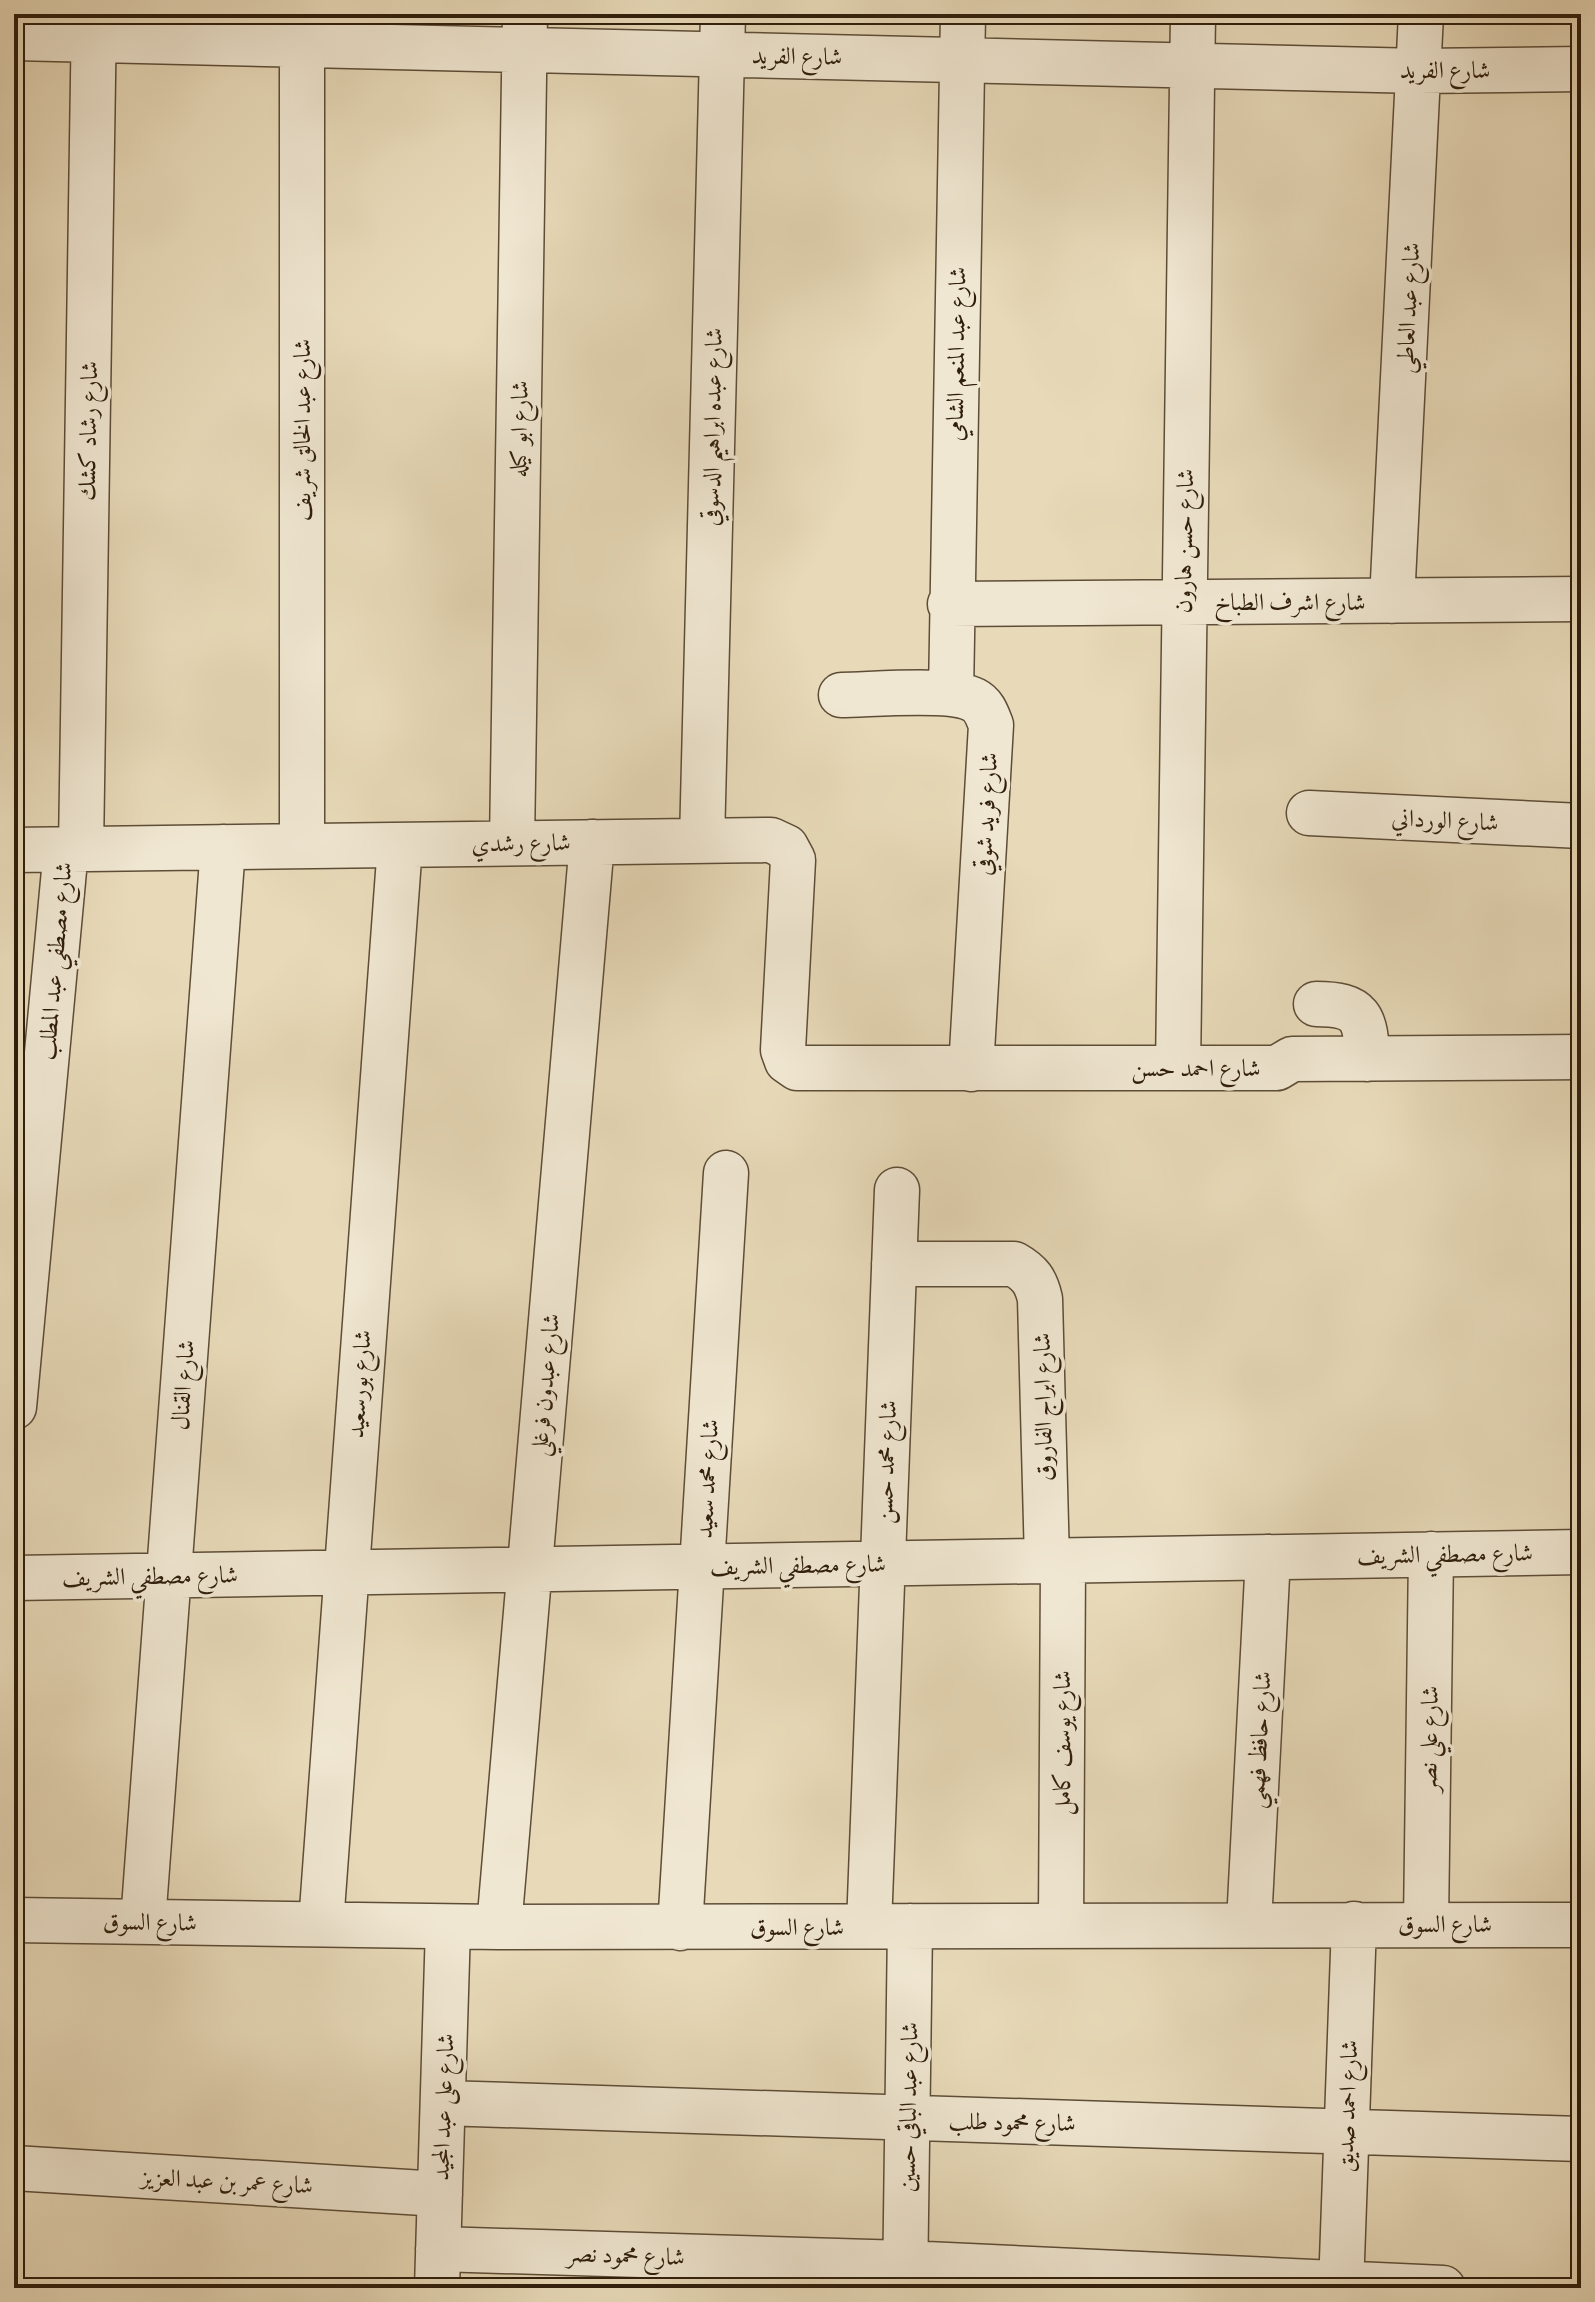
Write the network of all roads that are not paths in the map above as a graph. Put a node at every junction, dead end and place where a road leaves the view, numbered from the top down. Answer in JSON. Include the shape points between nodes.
{"nodes":[{"id":1,"x":963,"y":14,"type":"edge"},
{"id":2,"x":1193,"y":14,"type":"edge"},
{"id":3,"x":1421,"y":14,"type":"edge"},
{"id":4,"x":94,"y":27,"type":"edge"},
{"id":5,"x":302,"y":29,"type":"edge"},
{"id":6,"x":525,"y":32,"type":"edge"},
{"id":7,"x":722,"y":34,"type":"edge"},
{"id":8,"x":14,"y":38,"type":"edge"},
{"id":9,"x":962,"y":60,"type":"junction"},
{"id":10,"x":1193,"y":66,"type":"junction"},
{"id":11,"x":1581,"y":69,"type":"edge"},
{"id":12,"x":1420,"y":71,"type":"junction"},
{"id":13,"x":1581,"y":599,"type":"edge"},
{"id":14,"x":1392,"y":601,"type":"junction"},
{"id":15,"x":1183,"y":602,"type":"junction"},
{"id":16,"x":950,"y":604,"type":"junction"},
{"id":17,"x":951,"y":694,"type":"junction"},
{"id":18,"x":841,"y":695,"type":"dead end"},
{"id":19,"x":1309,"y":813,"type":"dead end"},
{"id":20,"x":1581,"y":826,"type":"edge"},
{"id":21,"x":702,"y":841,"type":"junction"},
{"id":22,"x":592,"y":842,"type":"junction"},
{"id":23,"x":512,"y":843,"type":"junction"},
{"id":24,"x":400,"y":845,"type":"junction"},
{"id":25,"x":302,"y":846,"type":"junction"},
{"id":26,"x":223,"y":847,"type":"junction"},
{"id":27,"x":74,"y":849,"type":"junction"},
{"id":28,"x":14,"y":850,"type":"edge"},
{"id":29,"x":1316,"y":1004,"type":"dead end"},
{"id":30,"x":1581,"y":1057,"type":"edge"},
{"id":31,"x":1367,"y":1059,"type":"junction"},
{"id":32,"x":1178,"y":1068,"type":"junction"},
{"id":33,"x":808,"y":1069,"type":"joint"},
{"id":34,"x":971,"y":1069,"type":"junction"},
{"id":35,"x":726,"y":1173,"type":"dead end"},
{"id":36,"x":897,"y":1190,"type":"dead end"},
{"id":37,"x":894,"y":1264,"type":"junction"},
{"id":38,"x":14,"y":1407,"type":"edge"},
{"id":39,"x":1581,"y":1552,"type":"edge"},
{"id":40,"x":1431,"y":1554,"type":"junction"},
{"id":41,"x":1268,"y":1557,"type":"junction"},
{"id":42,"x":1055,"y":1561,"type":"junction"},
{"id":43,"x":882,"y":1564,"type":"junction"},
{"id":44,"x":702,"y":1567,"type":"junction"},
{"id":45,"x":529,"y":1570,"type":"junction"},
{"id":46,"x":345,"y":1573,"type":"junction"},
{"id":47,"x":168,"y":1576,"type":"junction"},
{"id":48,"x":14,"y":1578,"type":"edge"},
{"id":49,"x":14,"y":1920,"type":"edge"},
{"id":50,"x":143,"y":1922,"type":"junction"},
{"id":51,"x":1249,"y":1923,"type":"junction"},
{"id":52,"x":1426,"y":1923,"type":"junction"},
{"id":53,"x":321,"y":1924,"type":"junction"},
{"id":54,"x":1061,"y":1924,"type":"junction"},
{"id":55,"x":1354,"y":1924,"type":"junction"},
{"id":56,"x":1581,"y":1925,"type":"edge"},
{"id":57,"x":889,"y":1926,"type":"junction"},
{"id":58,"x":448,"y":1927,"type":"junction"},
{"id":59,"x":499,"y":1927,"type":"junction"},
{"id":60,"x":680,"y":1928,"type":"junction"},
{"id":61,"x":443,"y":2103,"type":"junction"},
{"id":62,"x":907,"y":2119,"type":"junction"},
{"id":63,"x":1346,"y":2130,"type":"junction"},
{"id":64,"x":1581,"y":2139,"type":"edge"},
{"id":65,"x":14,"y":2168,"type":"edge"},
{"id":66,"x":440,"y":2194,"type":"junction"},
{"id":67,"x":438,"y":2268,"type":"edge"},
{"id":68,"x":905,"y":2276,"type":"edge"},
{"id":69,"x":1341,"y":2286,"type":"edge"},
{"id":70,"x":1443,"y":2288,"type":"edge"}],
"edges":[{"from":1,"to":9,"type":"street","name":"شارع عبد المنعم الشامي"},
{"from":2,"to":10,"type":"street","name":"شارع حسن هارون"},
{"from":3,"to":12,"type":"street","name":"شارع عبد العاطي"},
{"from":4,"to":5,"type":"street","name":"شارع الفريد"},
{"from":4,"to":8,"type":"street","name":"شارع الفريد"},
{"from":4,"to":27,"type":"street","name":"شارع رشاد كشك"},
{"from":5,"to":6,"type":"street","name":"شارع الفريد"},
{"from":5,"to":25,"type":"street","name":"شارع عبد الخالق شريف"},
{"from":6,"to":7,"type":"street","name":"شارع الفريد"},
{"from":6,"to":23,"type":"street","name":"شارع ابو كيله"},
{"from":7,"to":9,"type":"street","name":"شارع الفريد"},
{"from":7,"to":21,"type":"street","name":"شارع عبده ابراهيم الدسوقي"},
{"from":9,"to":10,"type":"street","name":"شارع الفريد"},
{"from":9,"to":16,"type":"street","name":"شارع عبد المنعم الشامي"},
{"from":10,"to":12,"type":"street","name":"شارع الفريد"},
{"from":10,"to":15,"type":"street","name":"شارع حسن هارون"},
{"from":11,"to":12,"type":"street","name":"شارع الفريد"},
{"from":12,"to":14,"type":"street","name":"شارع عبد العاطي"},
{"from":13,"to":14,"type":"street","name":"شارع اشرف الطباخ"},
{"from":14,"to":15,"type":"street","name":"شارع اشرف الطباخ"},
{"from":15,"to":16,"type":"street","name":"شارع اشرف الطباخ"},
{"from":15,"to":32,"type":"street","name":"شارع حسن هارون"},
{"from":16,"to":17,"type":"street","name":"شارع عبد المنعم الشامي"},
{"from":17,"to":18,"type":"street","name":"شارع فريد شوقي"},
{"from":17,"to":34,"type":"street","name":"شارع فريد شوقي","via":[[972,698],[991,725]]},
{"from":19,"to":20,"type":"street","name":"شارع الورداني"},
{"from":21,"to":22,"type":"street","name":"شارع رشدي"},
{"from":21,"to":33,"type":"street","name":"شارع رشدي","via":[[771,840],[790,853],[783,1050],[787,1061]]},
{"from":22,"to":23,"type":"street","name":"شارع رشدي"},
{"from":22,"to":45,"type":"street","name":"شارع عبدون فرغلي"},
{"from":23,"to":24,"type":"street","name":"شارع رشدي"},
{"from":24,"to":25,"type":"street","name":"شارع رشدي"},
{"from":24,"to":46,"type":"street","name":"شارع بورسعيد"},
{"from":25,"to":26,"type":"street","name":"شارع رشدي"},
{"from":26,"to":27,"type":"street","name":"شارع رشدي"},
{"from":26,"to":47,"type":"street","name":"شارع القنال"},
{"from":27,"to":28,"type":"street","name":"شارع رشدي"},
{"from":27,"to":38,"type":"street","name":"شارع مصطفي عبد المطلب"},
{"from":29,"to":31,"type":"street","via":[[1351,1008],[1362,1019]]},
{"from":30,"to":31,"type":"street","name":"شارع احمد حسن"},
{"from":31,"to":32,"type":"street","name":"شارع احمد حسن","via":[[1292,1059],[1277,1068]]},
{"from":32,"to":34,"type":"street","name":"شارع احمد حسن"},
{"from":33,"to":34,"type":"street","name":"شارع احمد حسن"},
{"from":35,"to":44,"type":"street","name":"شارع محمد سعيد"},
{"from":36,"to":37,"type":"street","name":"شارع محمد حسن"},
{"from":37,"to":42,"type":"street","name":"شارع ابراج الفاروق","via":[[1014,1264],[1037,1284]]},
{"from":37,"to":43,"type":"street","name":"شارع محمد حسن"},
{"from":39,"to":40,"type":"street","name":"شارع مصطفي الشريف"},
{"from":40,"to":41,"type":"street","name":"شارع مصطفي الشريف"},
{"from":40,"to":52,"type":"street","name":"شارع علي نصر"},
{"from":41,"to":42,"type":"street","name":"شارع مصطفي الشريف"},
{"from":41,"to":51,"type":"street","name":"شارع حافظ فهمي"},
{"from":42,"to":43,"type":"street","name":"شارع مصطفي الشريف"},
{"from":42,"to":54,"type":"street","name":"شارع يوسف كامل"},
{"from":43,"to":44,"type":"street","name":"شارع مصطفي الشريف"},
{"from":43,"to":57,"type":"street","name":"شارع محمد حسن"},
{"from":44,"to":45,"type":"street","name":"شارع مصطفي الشريف"},
{"from":44,"to":60,"type":"street","name":"شارع محمد سعيد"},
{"from":45,"to":46,"type":"street","name":"شارع مصطفي الشريف"},
{"from":45,"to":59,"type":"street","name":"شارع عبدون فرغلي"},
{"from":46,"to":47,"type":"street","name":"شارع مصطفي الشريف"},
{"from":46,"to":53,"type":"street","name":"شارع بورسعيد"},
{"from":47,"to":48,"type":"street","name":"شارع مصطفي الشريف"},
{"from":47,"to":50,"type":"street","name":"شارع القنال"},
{"from":49,"to":50,"type":"street","name":"شارع السوق"},
{"from":50,"to":53,"type":"street","name":"شارع السوق"},
{"from":51,"to":54,"type":"street","name":"شارع السوق"},
{"from":51,"to":55,"type":"street","name":"شارع السوق"},
{"from":52,"to":55,"type":"street","name":"شارع السوق"},
{"from":52,"to":56,"type":"street","name":"شارع السوق"},
{"from":53,"to":58,"type":"street","name":"شارع السوق"},
{"from":54,"to":57,"type":"street","name":"شارع السوق"},
{"from":55,"to":63,"type":"street","name":"شارع احمد صديق"},
{"from":57,"to":60,"type":"street","name":"شارع السوق"},
{"from":57,"to":62,"type":"street","name":"شارع عبد الباقي حسين"},
{"from":58,"to":59,"type":"street","name":"شارع السوق"},
{"from":58,"to":61,"type":"street","name":"شارع على عبد المجيد"},
{"from":59,"to":60,"type":"street","name":"شارع السوق"},
{"from":61,"to":62,"type":"street","name":"شارع محمود طلب"},
{"from":61,"to":66,"type":"street","name":"شارع على عبد المجيد"},
{"from":62,"to":63,"type":"street","name":"شارع محمود طلب"},
{"from":62,"to":68,"type":"street","name":"شارع عبد الباقي حسين"},
{"from":63,"to":64,"type":"street","name":"شارع محمود طلب"},
{"from":63,"to":69,"type":"street","name":"شارع احمد صديق"},
{"from":65,"to":66,"type":"street","name":"شارع عمر بن عبد العزيز"},
{"from":66,"to":67,"type":"street","name":"شارع على عبد المجيد"},
{"from":67,"to":68,"type":"street","name":"شارع محمود نصر"},
{"from":68,"to":69,"type":"street","name":"شارع محمود نصر"},
{"from":69,"to":70,"type":"street","name":"شارع محمود نصر"}]}
